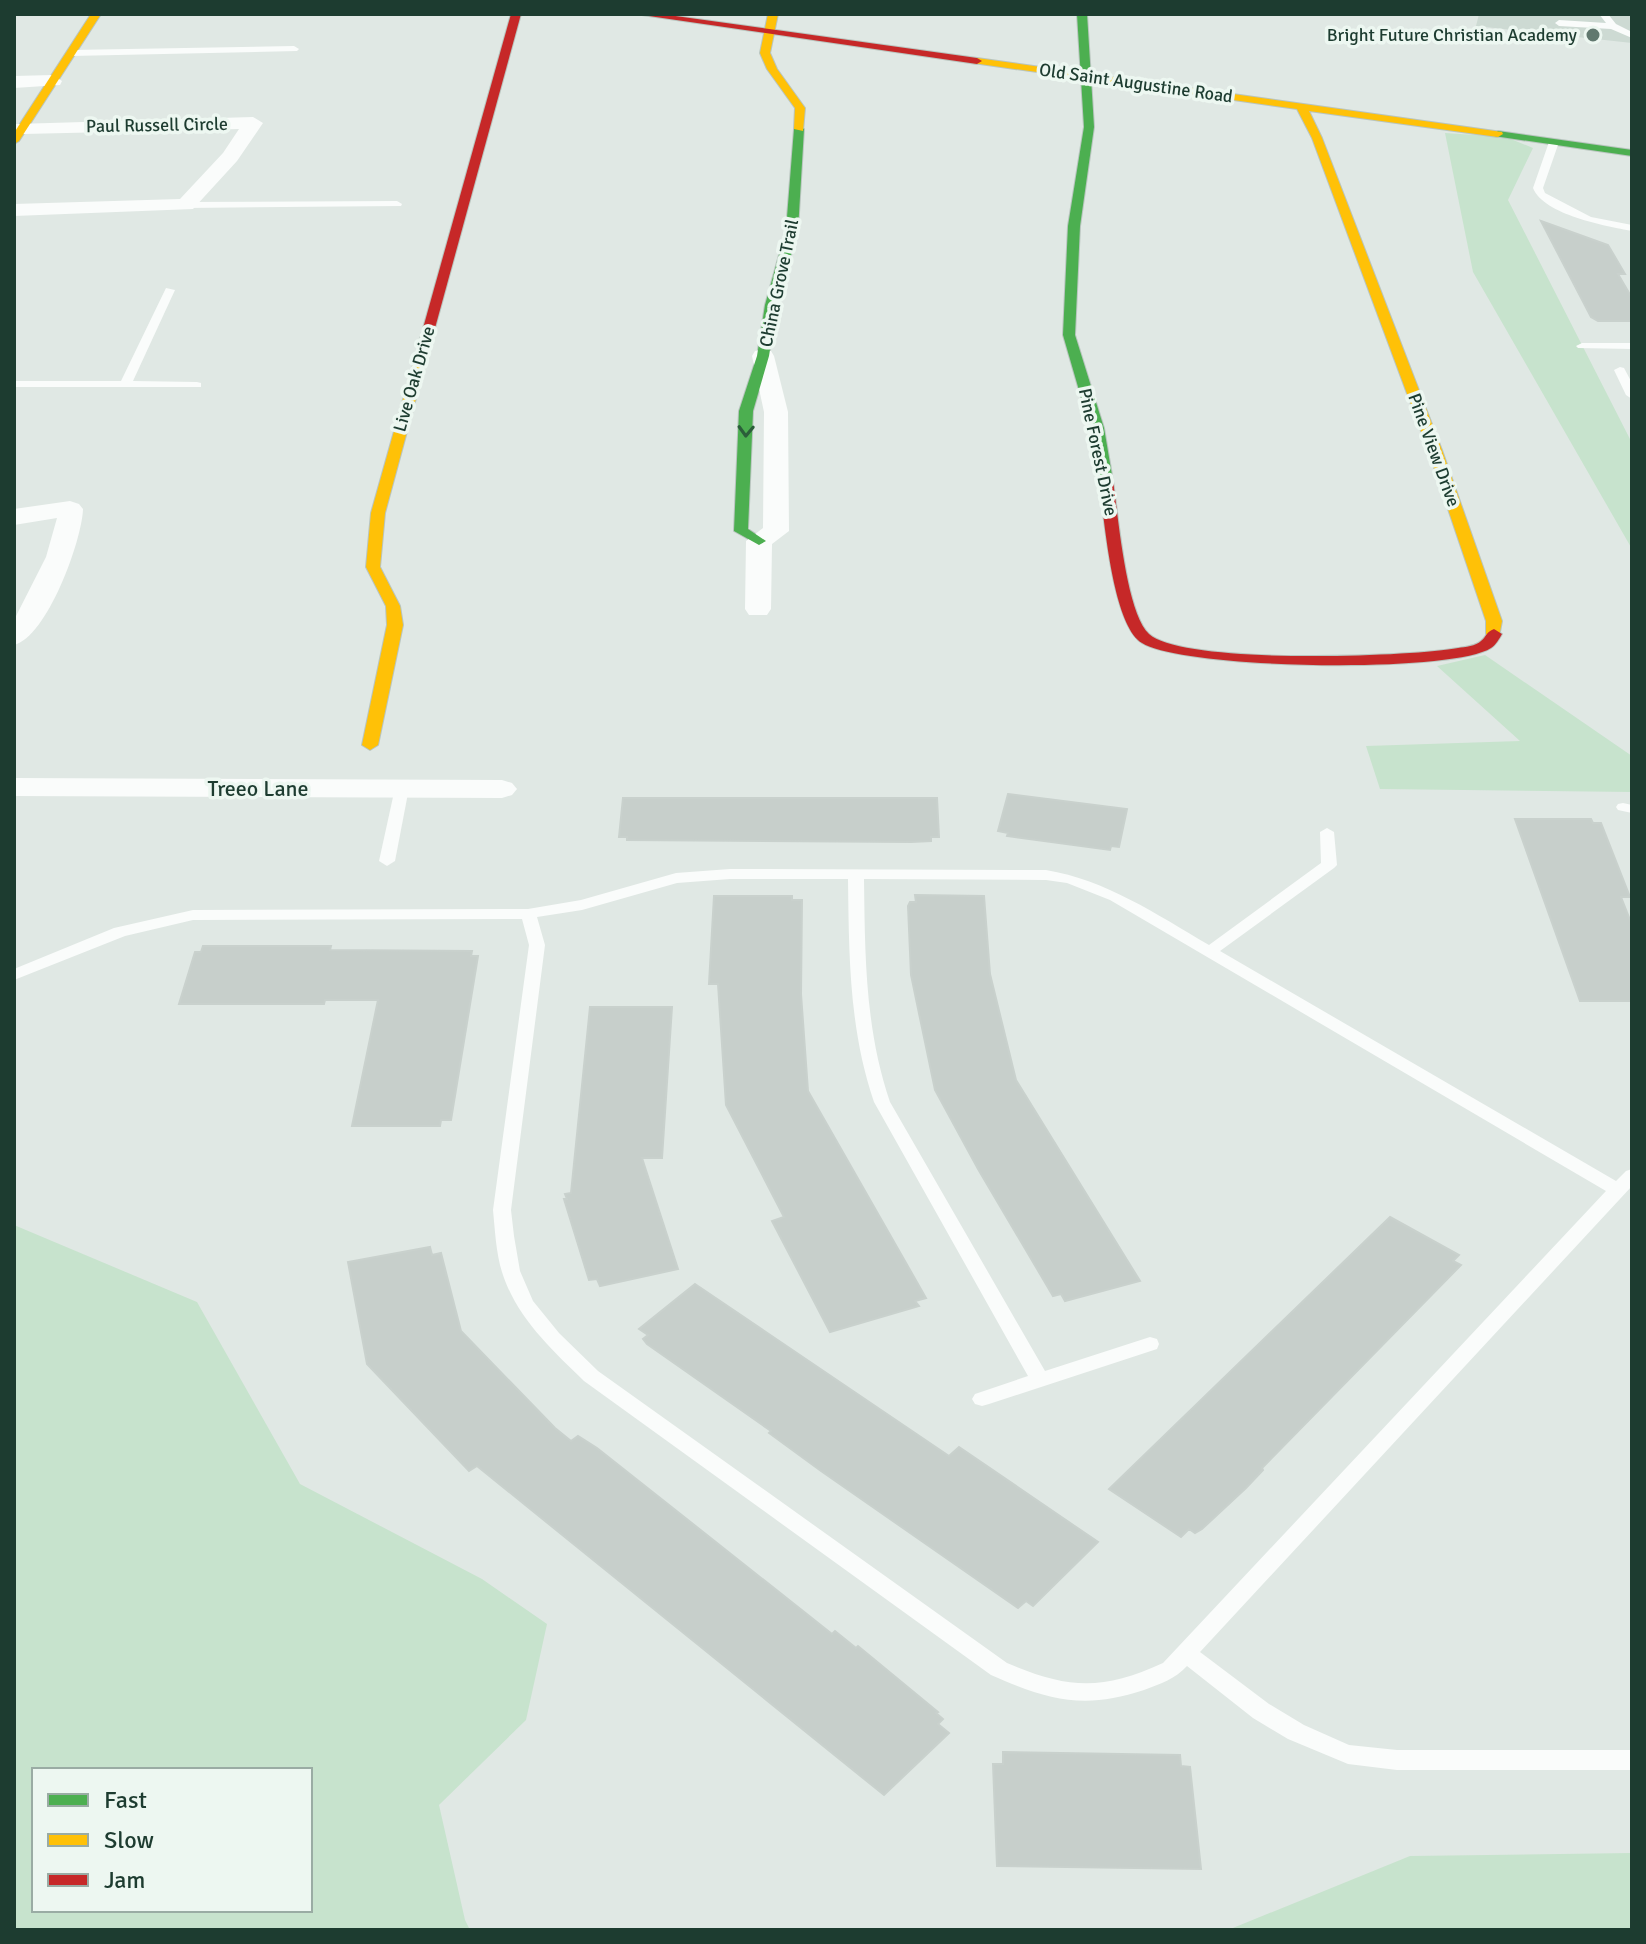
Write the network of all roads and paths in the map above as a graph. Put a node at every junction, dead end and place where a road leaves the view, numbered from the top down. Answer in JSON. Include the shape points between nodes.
{"nodes":[{"id":1,"x":96,"y":14,"type":"edge"},
{"id":2,"x":516,"y":14,"type":"edge"},
{"id":3,"x":640,"y":14,"type":"edge"},
{"id":4,"x":1082,"y":14,"type":"edge"},
{"id":5,"x":1603,"y":14,"type":"edge"},
{"id":6,"x":773,"y":23,"type":"edge"},
{"id":7,"x":1559,"y":23,"type":"dead end"},
{"id":8,"x":1613,"y":26,"type":"junction"},
{"id":9,"x":1632,"y":35,"type":"edge"},
{"id":10,"x":294,"y":49,"type":"dead end"},
{"id":11,"x":71,"y":53,"type":"junction"},
{"id":12,"x":1086,"y":76,"type":"junction"},
{"id":13,"x":53,"y":81,"type":"junction"},
{"id":14,"x":14,"y":82,"type":"edge"},
{"id":15,"x":1301,"y":106,"type":"junction"},
{"id":16,"x":19,"y":134,"type":"edge"},
{"id":17,"x":1554,"y":142,"type":"junction"},
{"id":18,"x":1632,"y":153,"type":"edge"},
{"id":19,"x":397,"y":204,"type":"dead end"},
{"id":20,"x":186,"y":205,"type":"junction"},
{"id":21,"x":14,"y":210,"type":"edge"},
{"id":22,"x":1632,"y":228,"type":"edge"},
{"id":23,"x":170,"y":290,"type":"dead end"},
{"id":24,"x":1582,"y":346,"type":"dead end"},
{"id":25,"x":1632,"y":346,"type":"edge"},
{"id":26,"x":763,"y":356,"type":"junction"},
{"id":27,"x":1620,"y":370,"type":"dead end"},
{"id":28,"x":14,"y":384,"type":"edge"},
{"id":29,"x":125,"y":385,"type":"junction"},
{"id":30,"x":197,"y":385,"type":"dead end"},
{"id":31,"x":1632,"y":395,"type":"edge"},
{"id":32,"x":14,"y":517,"type":"edge"},
{"id":33,"x":759,"y":541,"type":"junction"},
{"id":34,"x":758,"y":609,"type":"dead end"},
{"id":35,"x":14,"y":637,"type":"edge"},
{"id":36,"x":1328,"y":658,"type":"joint"},
{"id":37,"x":370,"y":745,"type":"dead end"},
{"id":38,"x":14,"y":787,"type":"edge"},
{"id":39,"x":402,"y":788,"type":"junction"},
{"id":40,"x":502,"y":789,"type":"dead end"},
{"id":41,"x":1327,"y":832,"type":"dead end"},
{"id":42,"x":387,"y":861,"type":"dead end"},
{"id":43,"x":856,"y":874,"type":"junction"},
{"id":44,"x":528,"y":914,"type":"junction"},
{"id":45,"x":1209,"y":952,"type":"junction"},
{"id":46,"x":14,"y":975,"type":"edge"},
{"id":47,"x":1625,"y":1182,"type":"edge"},
{"id":48,"x":1150,"y":1344,"type":"dead end"},
{"id":49,"x":1040,"y":1380,"type":"junction"},
{"id":50,"x":982,"y":1399,"type":"dead end"},
{"id":51,"x":1185,"y":1652,"type":"junction"},
{"id":52,"x":1632,"y":1760,"type":"edge"}],
"edges":[{"from":1,"to":11,"type":"street"},
{"from":2,"to":37,"type":"street","name":"Live Oak Drive","via":[[378,513],[373,567],[393,606],[395,625]]},
{"from":3,"to":6,"type":"street","name":"Old Saint Augustine Road"},
{"from":4,"to":12,"type":"street","name":"Pine Forest Drive"},
{"from":5,"to":8,"type":"lane"},
{"from":6,"to":12,"type":"street","name":"Old Saint Augustine Road"},
{"from":6,"to":26,"type":"street","name":"China Grove Trail","via":[[764,47],[766,62],[800,108],[792,230]]},
{"from":7,"to":8,"type":"lane"},
{"from":8,"to":9,"type":"lane"},
{"from":10,"to":11,"type":"lane"},
{"from":11,"to":13,"type":"street"},
{"from":12,"to":15,"type":"street","name":"Old Saint Augustine Road"},
{"from":12,"to":36,"type":"street","name":"Pine Forest Drive","via":[[1089,127],[1074,226],[1069,335],[1097,428],[1135,628],[1161,648],[1188,655]]},
{"from":13,"to":14,"type":"street"},
{"from":13,"to":16,"type":"street"},
{"from":15,"to":17,"type":"street","name":"Old Saint Augustine Road"},
{"from":15,"to":36,"type":"street","name":"Pine View Drive","via":[[1435,450],[1495,633],[1486,646],[1464,654]]},
{"from":16,"to":20,"type":"street","name":"Paul Russell Circle","via":[[253,123]]},
{"from":17,"to":18,"type":"street","name":"Old Saint Augustine Road"},
{"from":17,"to":22,"type":"lane","via":[[1538,188],[1541,195],[1588,220]]},
{"from":19,"to":20,"type":"lane"},
{"from":20,"to":21,"type":"street"},
{"from":23,"to":29,"type":"lane"},
{"from":24,"to":25,"type":"lane"},
{"from":26,"to":33,"type":"street","name":"China Grove Trail","via":[[776,412],[776,531]]},
{"from":26,"to":33,"type":"street","name":"China Grove Trail","one_way":true,"via":[[746,411],[741,531]]},
{"from":27,"to":31,"type":"lane"},
{"from":28,"to":29,"type":"lane"},
{"from":29,"to":30,"type":"lane"},
{"from":32,"to":35,"type":"street","via":[[70,509],[72,521],[57,562]]},
{"from":33,"to":34,"type":"street","name":"China Grove Trail"},
{"from":38,"to":39,"type":"street","name":"Treeo Lane"},
{"from":39,"to":40,"type":"street","name":"Treeo Lane"},
{"from":39,"to":42,"type":"lane"},
{"from":41,"to":45,"type":"lane","via":[[1329,865]]},
{"from":43,"to":44,"type":"lane","via":[[676,878],[582,905]]},
{"from":43,"to":45,"type":"lane","via":[[1070,879],[1115,897]]},
{"from":43,"to":49,"type":"lane","via":[[861,1024],[871,1074]]},
{"from":44,"to":46,"type":"lane","via":[[193,915],[120,932]]},
{"from":44,"to":51,"type":"lane","via":[[537,945],[502,1210],[511,1271],[525,1304],[552,1338],[591,1376],[999,1669],[1060,1691],[1091,1691],[1139,1684],[1171,1669]]},
{"from":45,"to":47,"type":"lane"},
{"from":47,"to":51,"type":"lane"},
{"from":48,"to":49,"type":"lane"},
{"from":49,"to":50,"type":"lane"},
{"from":51,"to":52,"type":"lane","via":[[1261,1711],[1348,1754],[1397,1760]]}]}
